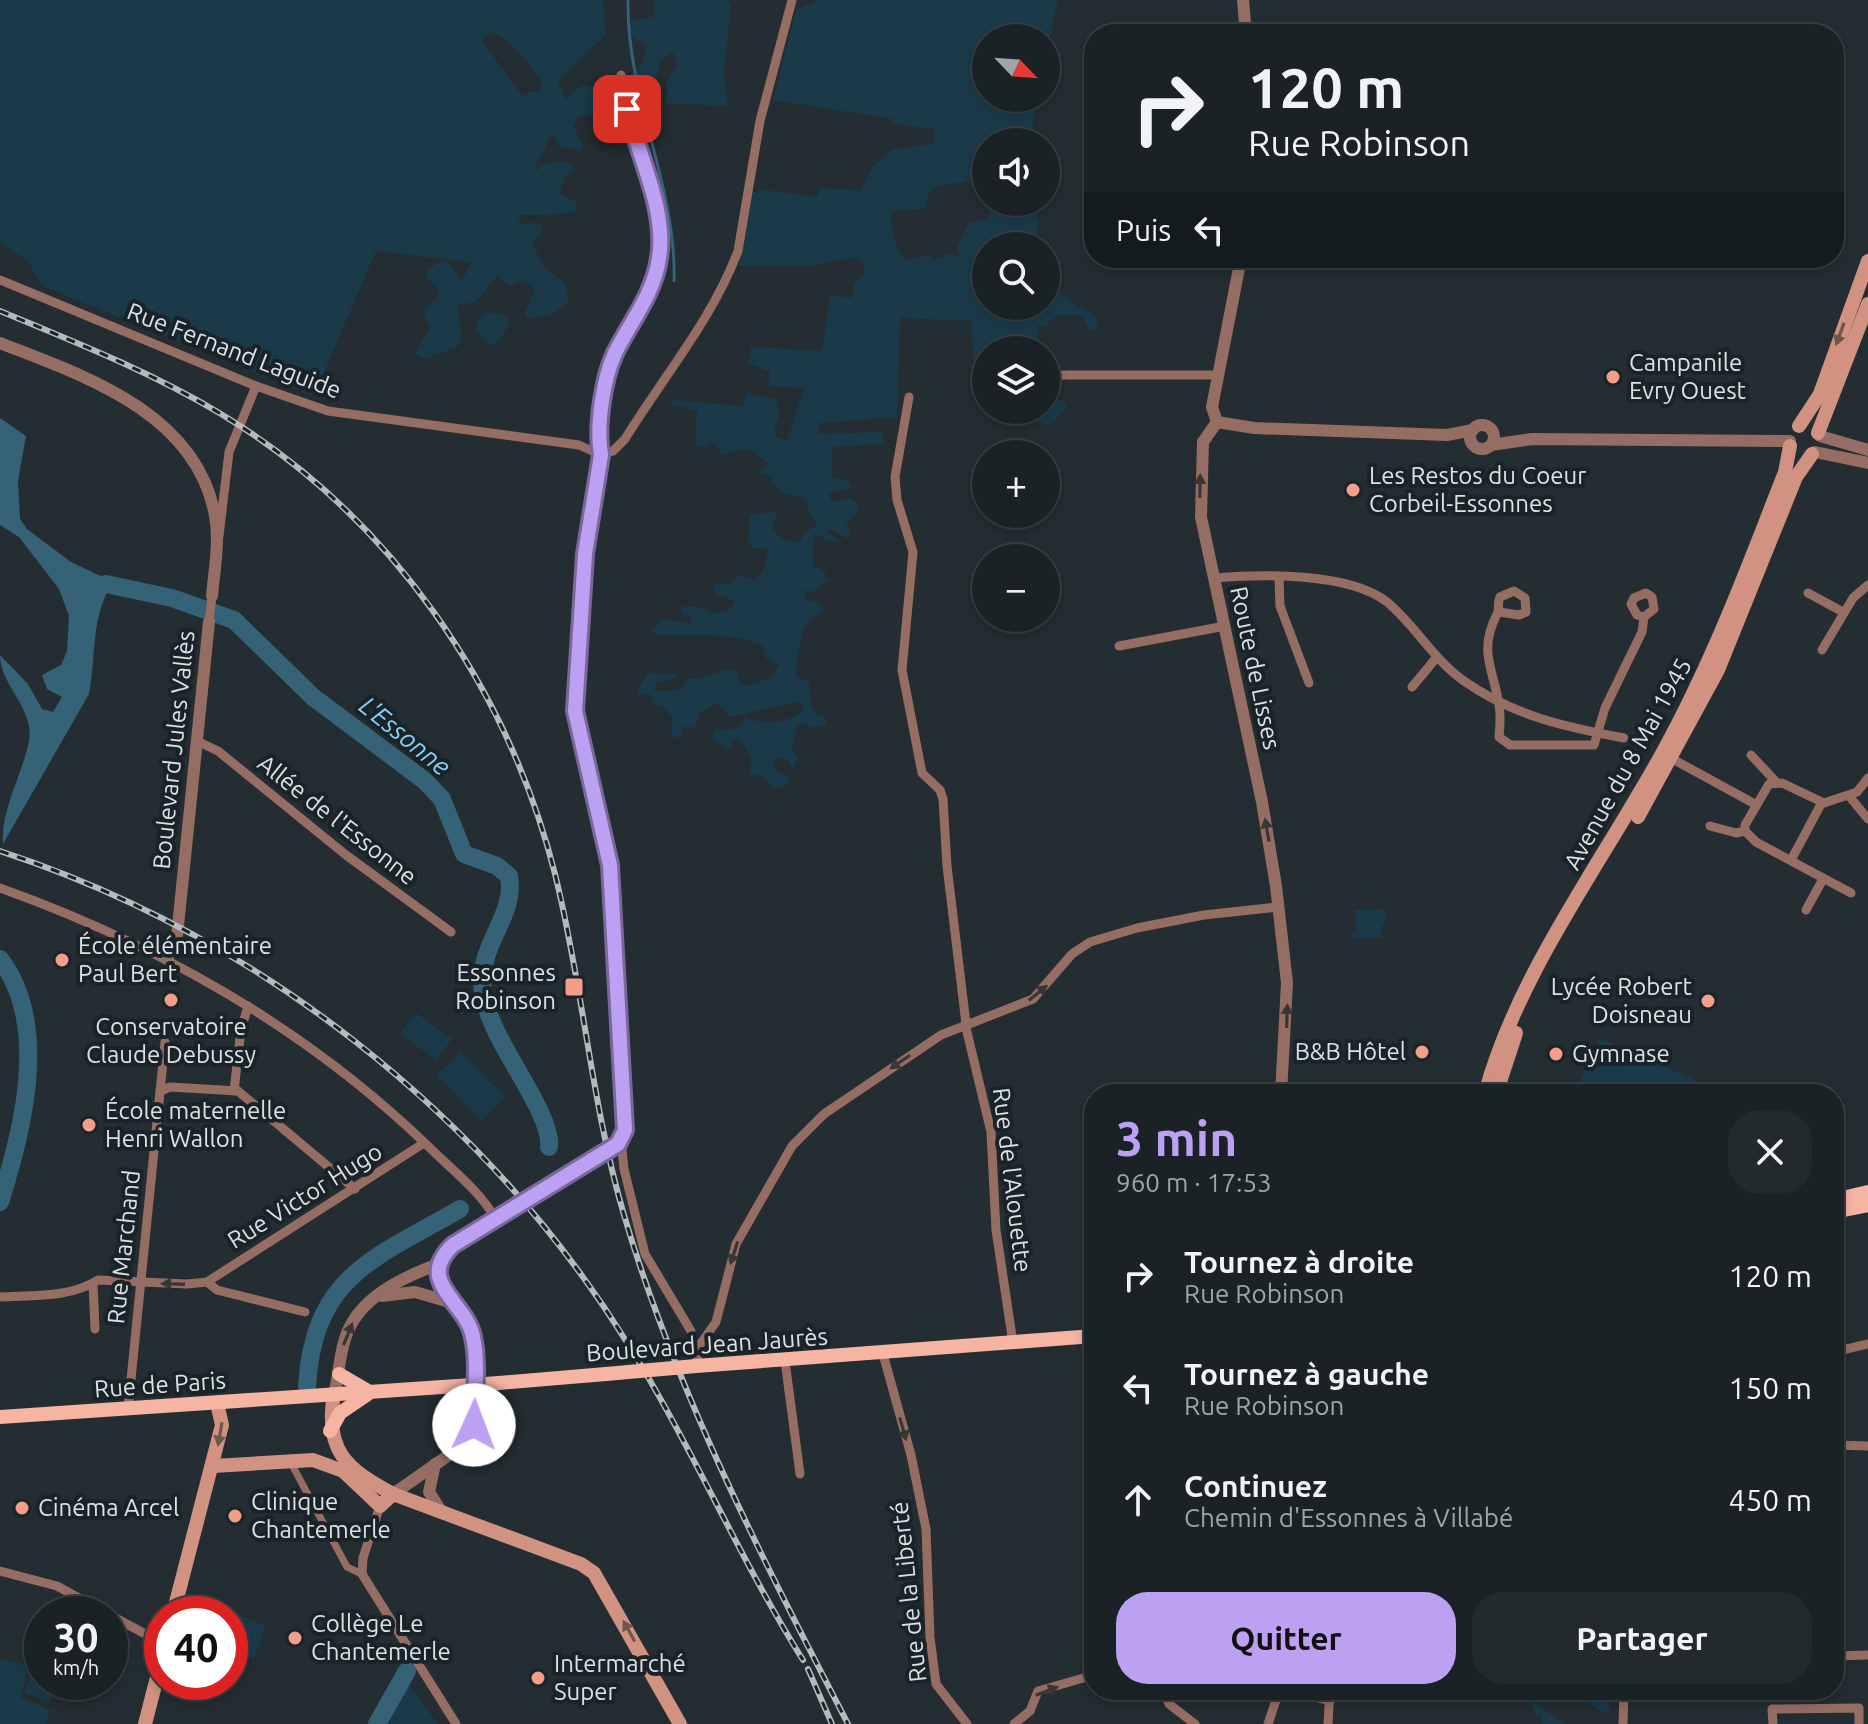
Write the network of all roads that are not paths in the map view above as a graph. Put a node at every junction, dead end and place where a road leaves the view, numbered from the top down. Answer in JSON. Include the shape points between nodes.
{"nodes":[{"id":1,"x":792,"y":0,"type":"edge"},
{"id":2,"x":1243,"y":0,"type":"edge"},
{"id":3,"x":1245,"y":24,"type":"edge"},
{"id":4,"x":621,"y":75,"type":"dead end"},
{"id":5,"x":1868,"y":261,"type":"edge"},
{"id":6,"x":1239,"y":268,"type":"edge"},
{"id":7,"x":1868,"y":270,"type":"edge"},
{"id":8,"x":0,"y":280,"type":"edge"},
{"id":9,"x":1868,"y":304,"type":"edge"},
{"id":10,"x":1851,"y":305,"type":"junction"},
{"id":11,"x":0,"y":343,"type":"edge"},
{"id":12,"x":1060,"y":375,"type":"edge"},
{"id":13,"x":1218,"y":375,"type":"junction"},
{"id":14,"x":256,"y":386,"type":"junction"},
{"id":15,"x":909,"y":397,"type":"dead end"},
{"id":16,"x":1217,"y":422,"type":"junction"},
{"id":17,"x":1799,"y":426,"type":"junction"},
{"id":18,"x":1492,"y":431,"type":"junction"},
{"id":19,"x":1819,"y":435,"type":"junction"},
{"id":20,"x":1472,"y":436,"type":"junction"},
{"id":21,"x":1532,"y":439,"type":"junction"},
{"id":22,"x":1790,"y":444,"type":"junction"},
{"id":23,"x":1491,"y":445,"type":"junction"},
{"id":24,"x":1868,"y":450,"type":"edge"},
{"id":25,"x":1813,"y":453,"type":"junction"},
{"id":26,"x":601,"y":455,"type":"junction"},
{"id":27,"x":1868,"y":463,"type":"edge"},
{"id":28,"x":225,"y":492,"type":"junction"},
{"id":29,"x":212,"y":500,"type":"junction"},
{"id":30,"x":216,"y":544,"type":"junction"},
{"id":31,"x":1214,"y":578,"type":"junction"},
{"id":32,"x":1279,"y":578,"type":"junction"},
{"id":33,"x":1868,"y":585,"type":"edge"},
{"id":34,"x":1808,"y":593,"type":"dead end"},
{"id":35,"x":212,"y":596,"type":"joint"},
{"id":36,"x":1499,"y":612,"type":"dead end"},
{"id":37,"x":1843,"y":612,"type":"junction"},
{"id":38,"x":1644,"y":617,"type":"dead end"},
{"id":39,"x":209,"y":622,"type":"joint"},
{"id":40,"x":1225,"y":626,"type":"junction"},
{"id":41,"x":1119,"y":646,"type":"dead end"},
{"id":42,"x":1822,"y":650,"type":"dead end"},
{"id":43,"x":1437,"y":657,"type":"junction"},
{"id":44,"x":1309,"y":683,"type":"dead end"},
{"id":45,"x":1412,"y":687,"type":"dead end"},
{"id":46,"x":1499,"y":702,"type":"junction"},
{"id":47,"x":1598,"y":733,"type":"junction"},
{"id":48,"x":1624,"y":738,"type":"dead end"},
{"id":49,"x":197,"y":741,"type":"junction"},
{"id":50,"x":1751,"y":755,"type":"dead end"},
{"id":51,"x":1667,"y":756,"type":"junction"},
{"id":52,"x":1868,"y":778,"type":"edge"},
{"id":53,"x":1777,"y":783,"type":"junction"},
{"id":54,"x":1849,"y":796,"type":"junction"},
{"id":55,"x":1755,"y":804,"type":"junction"},
{"id":56,"x":1821,"y":804,"type":"junction"},
{"id":57,"x":1868,"y":819,"type":"edge"},
{"id":58,"x":1710,"y":826,"type":"dead end"},
{"id":59,"x":1745,"y":831,"type":"junction"},
{"id":60,"x":1791,"y":860,"type":"junction"},
{"id":61,"x":1823,"y":879,"type":"junction"},
{"id":62,"x":0,"y":888,"type":"edge"},
{"id":63,"x":1851,"y":893,"type":"dead end"},
{"id":64,"x":1278,"y":907,"type":"junction"},
{"id":65,"x":1806,"y":910,"type":"dead end"},
{"id":66,"x":451,"y":932,"type":"dead end"},
{"id":67,"x":167,"y":959,"type":"junction"},
{"id":68,"x":248,"y":1006,"type":"junction"},
{"id":69,"x":967,"y":1023,"type":"junction"},
{"id":70,"x":165,"y":1042,"type":"dead end"},
{"id":71,"x":1282,"y":1084,"type":"edge"},
{"id":72,"x":1489,"y":1084,"type":"edge"},
{"id":73,"x":1499,"y":1084,"type":"edge"},
{"id":74,"x":163,"y":1090,"type":"junction"},
{"id":75,"x":234,"y":1091,"type":"junction"},
{"id":76,"x":621,"y":1140,"type":"junction"},
{"id":77,"x":424,"y":1143,"type":"junction"},
{"id":78,"x":355,"y":1189,"type":"junction"},
{"id":79,"x":1868,"y":1192,"type":"edge"},
{"id":80,"x":1844,"y":1198,"type":"edge"},
{"id":81,"x":1868,"y":1205,"type":"edge"},
{"id":82,"x":1844,"y":1210,"type":"edge"},
{"id":83,"x":495,"y":1218,"type":"junction"},
{"id":84,"x":439,"y":1264,"type":"junction"},
{"id":85,"x":140,"y":1282,"type":"junction"},
{"id":86,"x":207,"y":1282,"type":"junction"},
{"id":87,"x":93,"y":1283,"type":"junction"},
{"id":88,"x":0,"y":1297,"type":"edge"},
{"id":89,"x":372,"y":1300,"type":"junction"},
{"id":90,"x":453,"y":1303,"type":"junction"},
{"id":91,"x":305,"y":1312,"type":"dead end"},
{"id":92,"x":95,"y":1329,"type":"dead end"},
{"id":93,"x":691,"y":1331,"type":"dead end"},
{"id":94,"x":1084,"y":1337,"type":"edge"},
{"id":95,"x":1013,"y":1343,"type":"junction"},
{"id":96,"x":1868,"y":1344,"type":"edge"},
{"id":97,"x":1844,"y":1350,"type":"edge"},
{"id":98,"x":883,"y":1354,"type":"junction"},
{"id":99,"x":785,"y":1361,"type":"junction"},
{"id":100,"x":696,"y":1366,"type":"junction"},
{"id":101,"x":339,"y":1374,"type":"junction"},
{"id":102,"x":372,"y":1392,"type":"junction"},
{"id":103,"x":328,"y":1395,"type":"junction"},
{"id":104,"x":217,"y":1403,"type":"junction"},
{"id":105,"x":128,"y":1409,"type":"junction"},
{"id":106,"x":0,"y":1417,"type":"edge"},
{"id":107,"x":330,"y":1431,"type":"junction"},
{"id":108,"x":1844,"y":1445,"type":"edge"},
{"id":109,"x":1868,"y":1446,"type":"edge"},
{"id":110,"x":335,"y":1448,"type":"junction"},
{"id":111,"x":313,"y":1460,"type":"junction"},
{"id":112,"x":290,"y":1461,"type":"junction"},
{"id":113,"x":435,"y":1464,"type":"junction"},
{"id":114,"x":213,"y":1466,"type":"junction"},
{"id":115,"x":800,"y":1474,"type":"dead end"},
{"id":116,"x":393,"y":1494,"type":"junction"},
{"id":117,"x":380,"y":1506,"type":"junction"},
{"id":118,"x":441,"y":1511,"type":"junction"},
{"id":119,"x":0,"y":1571,"type":"edge"},
{"id":120,"x":362,"y":1574,"type":"junction"},
{"id":121,"x":76,"y":1596,"type":"edge"},
{"id":122,"x":178,"y":1596,"type":"edge"},
{"id":123,"x":1868,"y":1655,"type":"edge"},
{"id":124,"x":1844,"y":1656,"type":"edge"},
{"id":125,"x":1084,"y":1678,"type":"edge"},
{"id":126,"x":151,"y":1700,"type":"edge"},
{"id":127,"x":1167,"y":1700,"type":"edge"},
{"id":128,"x":1276,"y":1700,"type":"edge"},
{"id":129,"x":1326,"y":1700,"type":"edge"},
{"id":130,"x":1624,"y":1700,"type":"edge"},
{"id":131,"x":1330,"y":1701,"type":"joint"},
{"id":132,"x":145,"y":1724,"type":"edge"},
{"id":133,"x":456,"y":1724,"type":"edge"},
{"id":134,"x":680,"y":1724,"type":"edge"},
{"id":135,"x":967,"y":1724,"type":"edge"},
{"id":136,"x":1014,"y":1724,"type":"edge"},
{"id":137,"x":1195,"y":1724,"type":"edge"},
{"id":138,"x":1268,"y":1724,"type":"edge"},
{"id":139,"x":1328,"y":1724,"type":"edge"},
{"id":140,"x":1623,"y":1724,"type":"edge"},
{"id":141,"x":1773,"y":1724,"type":"edge"},
{"id":142,"x":1859,"y":1724,"type":"edge"}],
"edges":[{"from":1,"to":26,"type":"street","via":[[772,66],[732,268],[704,322],[625,439]]},
{"from":2,"to":3,"type":"street"},
{"from":4,"to":26,"type":"street","via":[[659,227],[660,257],[646,299],[612,361]]},
{"from":5,"to":10,"type":"main road","name":"Avenue du 8 Mai 1945"},
{"from":6,"to":13,"type":"street","name":"Route de Lisses"},
{"from":7,"to":10,"type":"main road"},
{"from":8,"to":14,"type":"street","name":"Rue Fernand Laguide"},
{"from":9,"to":19,"type":"main road","name":"Avenue du 8 Mai 1945"},
{"from":10,"to":17,"type":"main road","name":"Avenue du 8 Mai 1945","one_way":true,"via":[[1820,394]]},
{"from":11,"to":29,"type":"street","via":[[141,407],[192,462]]},
{"from":12,"to":13,"type":"street"},
{"from":13,"to":16,"type":"street","name":"Route de Lisses","via":[[1212,407]]},
{"from":14,"to":26,"type":"street","name":"Rue Fernand Laguide","via":[[339,414],[579,445]]},
{"from":14,"to":28,"type":"street","name":"Boulevard Jules Vallès","via":[[229,452]]},
{"from":15,"to":69,"type":"street","name":"Rue de l'Alouette","via":[[895,477],[913,552],[902,670],[922,773],[943,799]]},
{"from":16,"to":20,"type":"street"},
{"from":31,"to":16,"type":"street","name":"Route de Lisses","one_way":true,"via":[[1200,496],[1203,442]]},
{"from":17,"to":19,"type":"main road"},
{"from":17,"to":22,"type":"main road","name":"Avenue du 8 Mai 1945"},
{"from":18,"to":20,"type":"street","via":[[1481,425]]},
{"from":18,"to":21,"type":"street"},
{"from":18,"to":23,"type":"street"},
{"from":19,"to":24,"type":"street"},
{"from":19,"to":25,"type":"main road","name":"Avenue du 8 Mai 1945"},
{"from":20,"to":23,"type":"street","via":[[1481,449]]},
{"from":21,"to":22,"type":"street"},
{"from":21,"to":23,"type":"street"},
{"from":22,"to":25,"type":"main road","via":[[1799,455]]},
{"from":22,"to":51,"type":"main road","name":"Avenue du 8 Mai 1945","via":[[1785,472],[1723,630]]},
{"from":25,"to":27,"type":"street"},
{"from":25,"to":51,"type":"main road","name":"Avenue du 8 Mai 1945","via":[[1796,477],[1718,670]]},
{"from":26,"to":76,"type":"street","via":[[585,554],[575,711],[610,865]]},
{"from":28,"to":29,"type":"street"},
{"from":28,"to":30,"type":"street","name":"Boulevard Jules Vallès"},
{"from":29,"to":30,"type":"street","name":"Boulevard Jules Vallès"},
{"from":30,"to":35,"type":"street","name":"Boulevard Jules Vallès"},
{"from":31,"to":32,"type":"street"},
{"from":31,"to":40,"type":"street","name":"Route de Lisses"},
{"from":32,"to":43,"type":"street","via":[[1340,583],[1373,593]]},
{"from":32,"to":44,"type":"street","via":[[1280,606]]},
{"from":33,"to":37,"type":"street"},
{"from":34,"to":37,"type":"street"},
{"from":35,"to":39,"type":"street","name":"Boulevard Jules Vallès"},
{"from":36,"to":46,"type":"street","via":[[1487,642]]},
{"from":37,"to":42,"type":"street"},
{"from":38,"to":47,"type":"street"},
{"from":39,"to":49,"type":"street","name":"Boulevard Jules Vallès"},
{"from":40,"to":41,"type":"street"},
{"from":64,"to":40,"type":"street","name":"Route de Lisses","one_way":true},
{"from":43,"to":45,"type":"street"},
{"from":43,"to":46,"type":"street"},
{"from":46,"to":47,"type":"street","via":[[1541,721]]},
{"from":46,"to":47,"type":"street","via":[[1499,737],[1506,743],[1589,747]]},
{"from":47,"to":48,"type":"street"},
{"from":49,"to":66,"type":"street","name":"Allée de l'Essonne","via":[[218,751]]},
{"from":49,"to":67,"type":"street","name":"Boulevard Jules Vallès","via":[[177,936]]},
{"from":50,"to":53,"type":"street"},
{"from":51,"to":55,"type":"street"},
{"from":51,"to":72,"type":"main road","name":"Avenue du 8 Mai 1945","via":[[1516,1009]]},
{"from":51,"to":73,"type":"main road","name":"Avenue du 8 Mai 1945","via":[[1536,991]]},
{"from":52,"to":54,"type":"street"},
{"from":53,"to":55,"type":"street","via":[[1766,787]]},
{"from":53,"to":56,"type":"street"},
{"from":54,"to":56,"type":"street"},
{"from":54,"to":57,"type":"street"},
{"from":55,"to":59,"type":"street"},
{"from":56,"to":60,"type":"street"},
{"from":58,"to":59,"type":"street"},
{"from":59,"to":60,"type":"street"},
{"from":60,"to":61,"type":"street"},
{"from":61,"to":63,"type":"street"},
{"from":61,"to":65,"type":"street"},
{"from":62,"to":67,"type":"street","via":[[102,927]]},
{"from":69,"to":64,"type":"street","one_way":true,"via":[[1033,999],[1072,954],[1090,942],[1204,915]]},
{"from":71,"to":64,"type":"street","name":"Route de Lisses","one_way":true,"via":[[1287,983]]},
{"from":67,"to":68,"type":"street"},
{"from":68,"to":75,"type":"street"},
{"from":68,"to":77,"type":"street","via":[[343,1073]]},
{"from":69,"to":95,"type":"street","name":"Rue de l'Alouette","via":[[991,1132],[996,1230]]},
{"from":69,"to":100,"type":"street","one_way":true,"via":[[850,1095],[798,1139],[736,1244],[716,1322],[700,1343]]},
{"from":70,"to":74,"type":"street","name":"Rue Marchand"},
{"from":74,"to":75,"type":"street"},
{"from":74,"to":85,"type":"street","name":"Rue Marchand"},
{"from":75,"to":78,"type":"street"},
{"from":76,"to":83,"type":"street"},
{"from":76,"to":93,"type":"street","via":[[645,1254]]},
{"from":77,"to":78,"type":"street","name":"Rue Victor Hugo"},
{"from":77,"to":83,"type":"street"},
{"from":78,"to":86,"type":"street","name":"Rue Victor Hugo"},
{"from":79,"to":80,"type":"main road"},
{"from":81,"to":82,"type":"main road"},
{"from":83,"to":84,"type":"street","via":[[453,1245]]},
{"from":84,"to":89,"type":"street"},
{"from":84,"to":90,"type":"street","via":[[441,1285]]},
{"from":86,"to":85,"type":"street","one_way":true},
{"from":85,"to":87,"type":"street"},
{"from":85,"to":105,"type":"street","name":"Rue Marchand"},
{"from":86,"to":91,"type":"street","via":[[217,1290]]},
{"from":87,"to":88,"type":"street","via":[[68,1293]]},
{"from":87,"to":92,"type":"street"},
{"from":89,"to":90,"type":"street","via":[[415,1292]]},
{"from":101,"to":89,"type":"street","one_way":true,"via":[[346,1335]]},
{"from":90,"to":113,"type":"street","via":[[469,1323],[474,1342],[474,1425],[468,1440]]},
{"from":94,"to":95,"type":"main road","name":"Boulevard Jean Jaurès"},
{"from":95,"to":98,"type":"main road","name":"Boulevard Jean Jaurès"},
{"from":96,"to":97,"type":"street"},
{"from":98,"to":99,"type":"main road","name":"Boulevard Jean Jaurès"},
{"from":98,"to":135,"type":"street","name":"Rue de la Liberté","one_way":true,"via":[[926,1529],[936,1684]]},
{"from":99,"to":100,"type":"main road","name":"Boulevard Jean Jaurès"},
{"from":99,"to":115,"type":"street"},
{"from":100,"to":102,"type":"main road","name":"Boulevard Jean Jaurès","bridge":true},
{"from":101,"to":102,"type":"main road"},
{"from":101,"to":103,"type":"street"},
{"from":102,"to":103,"type":"main road","name":"Boulevard Jean Jaurès"},
{"from":102,"to":107,"type":"main road","via":[[340,1413]]},
{"from":103,"to":104,"type":"main road","name":"Rue de Paris"},
{"from":103,"to":107,"type":"main road"},
{"from":104,"to":105,"type":"main road","name":"Rue de Paris"},
{"from":104,"to":114,"type":"main road","one_way":true,"via":[[222,1425]]},
{"from":105,"to":106,"type":"main road","name":"Rue de Paris"},
{"from":107,"to":110,"type":"main road"},
{"from":108,"to":109,"type":"street"},
{"from":110,"to":111,"type":"main road"},
{"from":110,"to":116,"type":"main road"},
{"from":111,"to":112,"type":"main road"},
{"from":111,"to":117,"type":"main road","via":[[343,1471]]},
{"from":112,"to":114,"type":"main road"},
{"from":112,"to":120,"type":"street","via":[[347,1567]]},
{"from":113,"to":116,"type":"street"},
{"from":113,"to":118,"type":"street","via":[[429,1492]]},
{"from":114,"to":122,"type":"main road"},
{"from":116,"to":117,"type":"main road"},
{"from":116,"to":118,"type":"main road"},
{"from":117,"to":120,"type":"street"},
{"from":134,"to":118,"type":"main road","one_way":true,"via":[[594,1573]]},
{"from":119,"to":121,"type":"street"},
{"from":120,"to":133,"type":"street"},
{"from":123,"to":124,"type":"street"},
{"from":136,"to":125,"type":"street","one_way":true,"via":[[1030,1711],[1038,1691]]},
{"from":126,"to":132,"type":"main road"},
{"from":127,"to":137,"type":"street"},
{"from":128,"to":138,"type":"street"},
{"from":129,"to":131,"type":"street"},
{"from":130,"to":140,"type":"street"},
{"from":131,"to":139,"type":"street"},
{"from":141,"to":142,"type":"street","via":[[1772,1709],[1844,1708],[1859,1708]]}]}
